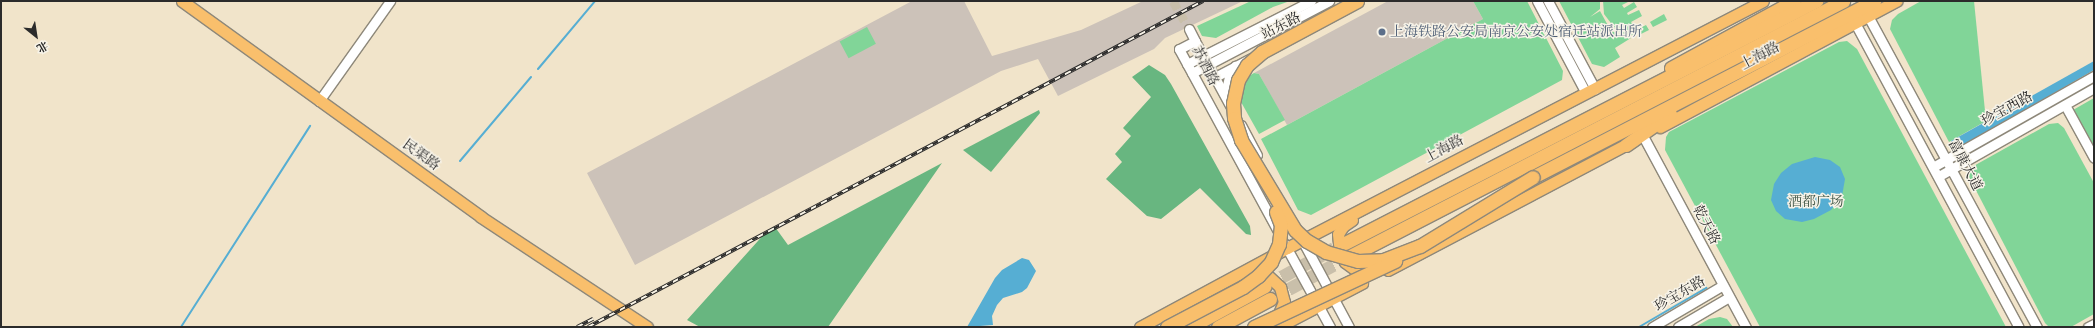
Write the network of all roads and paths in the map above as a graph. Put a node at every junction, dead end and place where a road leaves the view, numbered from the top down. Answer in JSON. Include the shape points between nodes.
{"nodes":[{"id":1,"x":182,"y":1,"type":"edge"},
{"id":2,"x":390,"y":1,"type":"edge"},
{"id":3,"x":1311,"y":1,"type":"edge"},
{"id":4,"x":1329,"y":1,"type":"edge"},
{"id":5,"x":1357,"y":1,"type":"edge"},
{"id":6,"x":1361,"y":1,"type":"edge"},
{"id":7,"x":1537,"y":1,"type":"edge"},
{"id":8,"x":1548,"y":1,"type":"edge"},
{"id":9,"x":1763,"y":1,"type":"edge"},
{"id":10,"x":1794,"y":1,"type":"edge"},
{"id":11,"x":1816,"y":1,"type":"edge"},
{"id":12,"x":1843,"y":1,"type":"edge"},
{"id":13,"x":1874,"y":1,"type":"edge"},
{"id":14,"x":1896,"y":1,"type":"edge"},
{"id":15,"x":1868,"y":16,"type":"junction"},
{"id":16,"x":1855,"y":23,"type":"junction"},
{"id":17,"x":1189,"y":29,"type":"tunnel mouth"},
{"id":18,"x":1195,"y":41,"type":"junction"},
{"id":19,"x":1206,"y":60,"type":"junction"},
{"id":20,"x":1188,"y":64,"type":"junction"},
{"id":21,"x":1236,"y":66,"type":"junction"},
{"id":22,"x":1745,"y":67,"type":"junction"},
{"id":23,"x":1192,"y":73,"type":"junction"},
{"id":24,"x":2094,"y":76,"type":"edge"},
{"id":25,"x":1215,"y":77,"type":"junction"},
{"id":26,"x":2094,"y":88,"type":"edge"},
{"id":27,"x":1590,"y":91,"type":"junction"},
{"id":28,"x":1225,"y":94,"type":"junction"},
{"id":29,"x":320,"y":101,"type":"junction"},
{"id":30,"x":1624,"y":101,"type":"junction"},
{"id":31,"x":2065,"y":105,"type":"junction"},
{"id":32,"x":1643,"y":136,"type":"junction"},
{"id":33,"x":1626,"y":145,"type":"junction"},
{"id":34,"x":2094,"y":158,"type":"edge"},
{"id":35,"x":1946,"y":159,"type":"junction"},
{"id":36,"x":1253,"y":161,"type":"junction"},
{"id":37,"x":1933,"y":167,"type":"junction"},
{"id":38,"x":1951,"y":169,"type":"junction"},
{"id":39,"x":1938,"y":176,"type":"junction"},
{"id":40,"x":1419,"y":180,"type":"junction"},
{"id":41,"x":1448,"y":239,"type":"junction"},
{"id":42,"x":1302,"y":240,"type":"junction"},
{"id":43,"x":1345,"y":243,"type":"tunnel mouth"},
{"id":44,"x":1420,"y":246,"type":"junction"},
{"id":45,"x":1287,"y":248,"type":"junction"},
{"id":46,"x":1352,"y":255,"type":"tunnel mouth"},
{"id":47,"x":1723,"y":285,"type":"junction"},
{"id":48,"x":1265,"y":286,"type":"tunnel mouth"},
{"id":49,"x":1197,"y":296,"type":"junction"},
{"id":50,"x":1729,"y":297,"type":"junction"},
{"id":51,"x":1334,"y":298,"type":"junction"},
{"id":52,"x":1270,"y":299,"type":"tunnel mouth"},
{"id":53,"x":1318,"y":305,"type":"junction"},
{"id":54,"x":2094,"y":324,"type":"edge"},
{"id":55,"x":647,"y":327,"type":"edge"},
{"id":56,"x":1140,"y":327,"type":"edge"},
{"id":57,"x":1167,"y":327,"type":"edge"},
{"id":58,"x":1190,"y":327,"type":"edge"},
{"id":59,"x":1218,"y":327,"type":"edge"},
{"id":60,"x":1254,"y":327,"type":"edge"},
{"id":61,"x":1266,"y":327,"type":"edge"},
{"id":62,"x":1278,"y":327,"type":"edge"},
{"id":63,"x":1330,"y":327,"type":"edge"},
{"id":64,"x":1349,"y":327,"type":"edge"},
{"id":65,"x":1652,"y":327,"type":"edge"},
{"id":66,"x":1678,"y":327,"type":"edge"},
{"id":67,"x":1746,"y":327,"type":"edge"},
{"id":68,"x":2019,"y":327,"type":"edge"},
{"id":69,"x":2036,"y":327,"type":"edge"},
{"id":70,"x":2088,"y":327,"type":"edge"}],
"edges":[{"from":1,"to":29,"type":"main road","name":"民渠路"},
{"from":2,"to":29,"type":"street"},
{"from":3,"to":19,"type":"street","name":"站东路"},
{"from":4,"to":19,"type":"street"},
{"from":5,"to":36,"type":"highway","bridge":true,"via":[[1262,52],[1247,65],[1238,80],[1233,103],[1234,118],[1241,140]]},
{"from":6,"to":21,"type":"street","name":"站东路"},
{"from":7,"to":27,"type":"street"},
{"from":8,"to":27,"type":"street"},
{"from":9,"to":27,"type":"main road","name":"上海路"},
{"from":10,"to":30,"type":"highway","via":[[1679,62]]},
{"from":11,"to":30,"type":"highway","name":"上海路"},
{"from":12,"to":46,"type":"highway","name":"上海路"},
{"from":13,"to":22,"type":"highway"},
{"from":14,"to":15,"type":"main road","name":"上海路"},
{"from":15,"to":16,"type":"main road","name":"上海路"},
{"from":15,"to":35,"type":"street","name":"富康大道"},
{"from":16,"to":32,"type":"main road","name":"上海路"},
{"from":16,"to":37,"type":"street","name":"富康大道"},
{"from":17,"to":18,"type":"street"},
{"from":18,"to":19,"type":"street","name":"苏酒路"},
{"from":18,"to":20,"type":"street","name":"苏酒路","via":[[1179,49]]},
{"from":19,"to":20,"type":"street","name":"站东路"},
{"from":19,"to":23,"type":"street"},
{"from":19,"to":25,"type":"street","name":"苏酒路"},
{"from":20,"to":23,"type":"street","name":"苏酒路"},
{"from":21,"to":25,"type":"street","name":"站东路"},
{"from":21,"to":28,"type":"street","via":[[1230,73]]},
{"from":22,"to":33,"type":"highway","via":[[1717,89],[1668,115]]},
{"from":22,"to":44,"type":"highway","bridge":true,"via":[[1533,177]]},
{"from":23,"to":45,"type":"street","name":"苏酒路"},
{"from":24,"to":35,"type":"street","name":"珍宝西路"},
{"from":25,"to":28,"type":"street","name":"苏酒路"},
{"from":26,"to":31,"type":"street","name":"珍宝西路"},
{"from":27,"to":40,"type":"main road","name":"上海路"},
{"from":28,"to":42,"type":"street","name":"苏酒路"},
{"from":29,"to":55,"type":"main road","name":"民渠路","via":[[488,221]]},
{"from":30,"to":43,"type":"highway","name":"上海路"},
{"from":31,"to":34,"type":"street"},
{"from":31,"to":38,"type":"street","name":"珍宝西路"},
{"from":32,"to":33,"type":"main road","name":"上海路"},
{"from":32,"to":47,"type":"street","name":"乾天路"},
{"from":33,"to":41,"type":"main road","name":"上海路"},
{"from":35,"to":37,"type":"street","name":"珍宝西路"},
{"from":35,"to":38,"type":"street","name":"富康大道"},
{"from":36,"to":44,"type":"highway","bridge":true,"via":[[1287,221],[1307,241],[1326,252],[1349,260],[1371,261],[1389,259]]},
{"from":36,"to":57,"type":"highway","bridge":true,"via":[[1281,225],[1279,244],[1271,262],[1252,282]]},
{"from":37,"to":39,"type":"street","name":"富康大道"},
{"from":38,"to":39,"type":"street","name":"珍宝西路"},
{"from":38,"to":69,"type":"street","name":"富康大道"},
{"from":39,"to":68,"type":"street","name":"富康大道"},
{"from":40,"to":41,"type":"main road","via":[[1343,226],[1338,234],[1340,253],[1351,267],[1362,272]]},
{"from":40,"to":42,"type":"main road","name":"上海路"},
{"from":41,"to":51,"type":"main road","name":"上海路"},
{"from":42,"to":45,"type":"main road","name":"上海路"},
{"from":42,"to":51,"type":"street","name":"苏酒路"},
{"from":44,"to":60,"type":"highway","bridge":true,"via":[[1378,271]]},
{"from":45,"to":49,"type":"main road","name":"上海路"},
{"from":45,"to":53,"type":"street","name":"苏酒路"},
{"from":47,"to":50,"type":"street","name":"乾天路"},
{"from":47,"to":65,"type":"street","name":"珍宝东路"},
{"from":48,"to":58,"type":"highway"},
{"from":49,"to":56,"type":"main road","name":"上海路"},
{"from":49,"to":61,"type":"main road","via":[[1249,272],[1265,273],[1276,282],[1284,302],[1277,318]]},
{"from":50,"to":66,"type":"street","name":"珍宝东路"},
{"from":50,"to":67,"type":"street","name":"乾天路"},
{"from":51,"to":53,"type":"main road","name":"上海路"},
{"from":51,"to":64,"type":"street","name":"苏酒路"},
{"from":52,"to":59,"type":"highway"},
{"from":53,"to":62,"type":"main road","name":"上海路"},
{"from":53,"to":63,"type":"street","name":"苏酒路"},
{"from":54,"to":70,"type":"street"}]}
